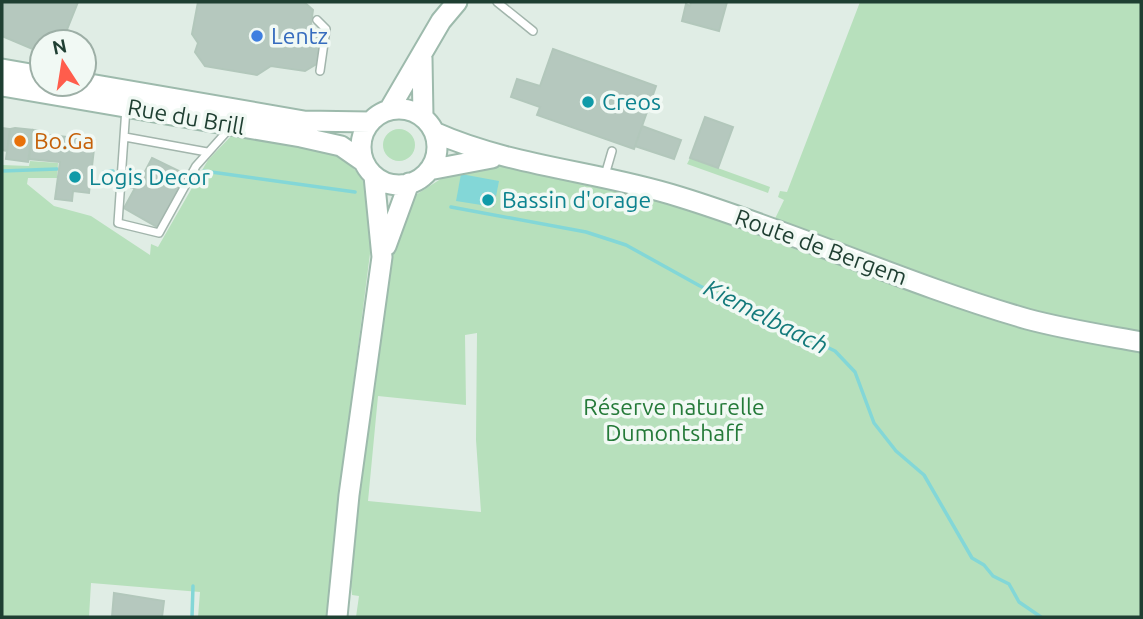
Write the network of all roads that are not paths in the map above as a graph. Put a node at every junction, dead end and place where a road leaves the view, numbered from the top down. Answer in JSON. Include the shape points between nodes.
{"nodes":[{"id":1,"x":457,"y":2,"type":"edge"},
{"id":2,"x":498,"y":2,"type":"edge"},
{"id":3,"x":317,"y":20,"type":"dead end"},
{"id":4,"x":533,"y":31,"type":"dead end"},
{"id":5,"x":422,"y":55,"type":"junction"},
{"id":6,"x":2,"y":69,"type":"edge"},
{"id":7,"x":320,"y":71,"type":"dead end"},
{"id":8,"x":28,"y":74,"type":"edge"},
{"id":9,"x":98,"y":85,"type":"edge"},
{"id":10,"x":2,"y":86,"type":"edge"},
{"id":11,"x":126,"y":107,"type":"junction"},
{"id":12,"x":389,"y":110,"type":"junction"},
{"id":13,"x":370,"y":122,"type":"junction"},
{"id":14,"x":429,"y":124,"type":"junction"},
{"id":15,"x":233,"y":125,"type":"junction"},
{"id":16,"x":125,"y":137,"type":"junction"},
{"id":17,"x":612,"y":151,"type":"dead end"},
{"id":18,"x":207,"y":152,"type":"junction"},
{"id":19,"x":500,"y":157,"type":"junction"},
{"id":20,"x":369,"y":169,"type":"junction"},
{"id":21,"x":429,"y":170,"type":"junction"},
{"id":22,"x":605,"y":176,"type":"junction"},
{"id":23,"x":409,"y":183,"type":"junction"},
{"id":24,"x":382,"y":257,"type":"junction"},
{"id":25,"x":1141,"y":342,"type":"edge"},
{"id":26,"x":337,"y":617,"type":"edge"}],
"edges":[{"from":1,"to":5,"type":"main road"},
{"from":2,"to":4,"type":"lane"},
{"from":3,"to":7,"type":"lane","via":[[326,29]]},
{"from":5,"to":12,"type":"main road"},
{"from":5,"to":14,"type":"main road"},
{"from":6,"to":8,"type":"main road"},
{"from":9,"to":13,"type":"main road","name":"Rue du Brill","via":[[304,121]]},
{"from":10,"to":11,"type":"main road","name":"Rue du Brill"},
{"from":11,"to":15,"type":"main road","name":"Rue du Brill"},
{"from":11,"to":16,"type":"lane"},
{"from":12,"to":13,"type":"main road"},
{"from":12,"to":14,"type":"main road","via":[[412,111]]},
{"from":13,"to":20,"type":"main road","via":[[362,141]]},
{"from":14,"to":19,"type":"main road","name":"Route de Bergem"},
{"from":14,"to":21,"type":"main road","via":[[437,152]]},
{"from":15,"to":18,"type":"lane"},
{"from":15,"to":20,"type":"main road","name":"Rue du Brill","via":[[341,146]]},
{"from":16,"to":18,"type":"lane"},
{"from":16,"to":18,"type":"lane","via":[[118,223],[159,233]]},
{"from":17,"to":22,"type":"lane"},
{"from":19,"to":21,"type":"main road","name":"Route de Bergem"},
{"from":19,"to":22,"type":"main road","name":"Route de Bergem"},
{"from":20,"to":23,"type":"main road","via":[[385,182]]},
{"from":20,"to":24,"type":"main road"},
{"from":21,"to":23,"type":"main road"},
{"from":22,"to":25,"type":"main road","name":"Route de Bergem","via":[[730,213],[993,309]]},
{"from":23,"to":24,"type":"main road"},
{"from":24,"to":26,"type":"main road"}]}
